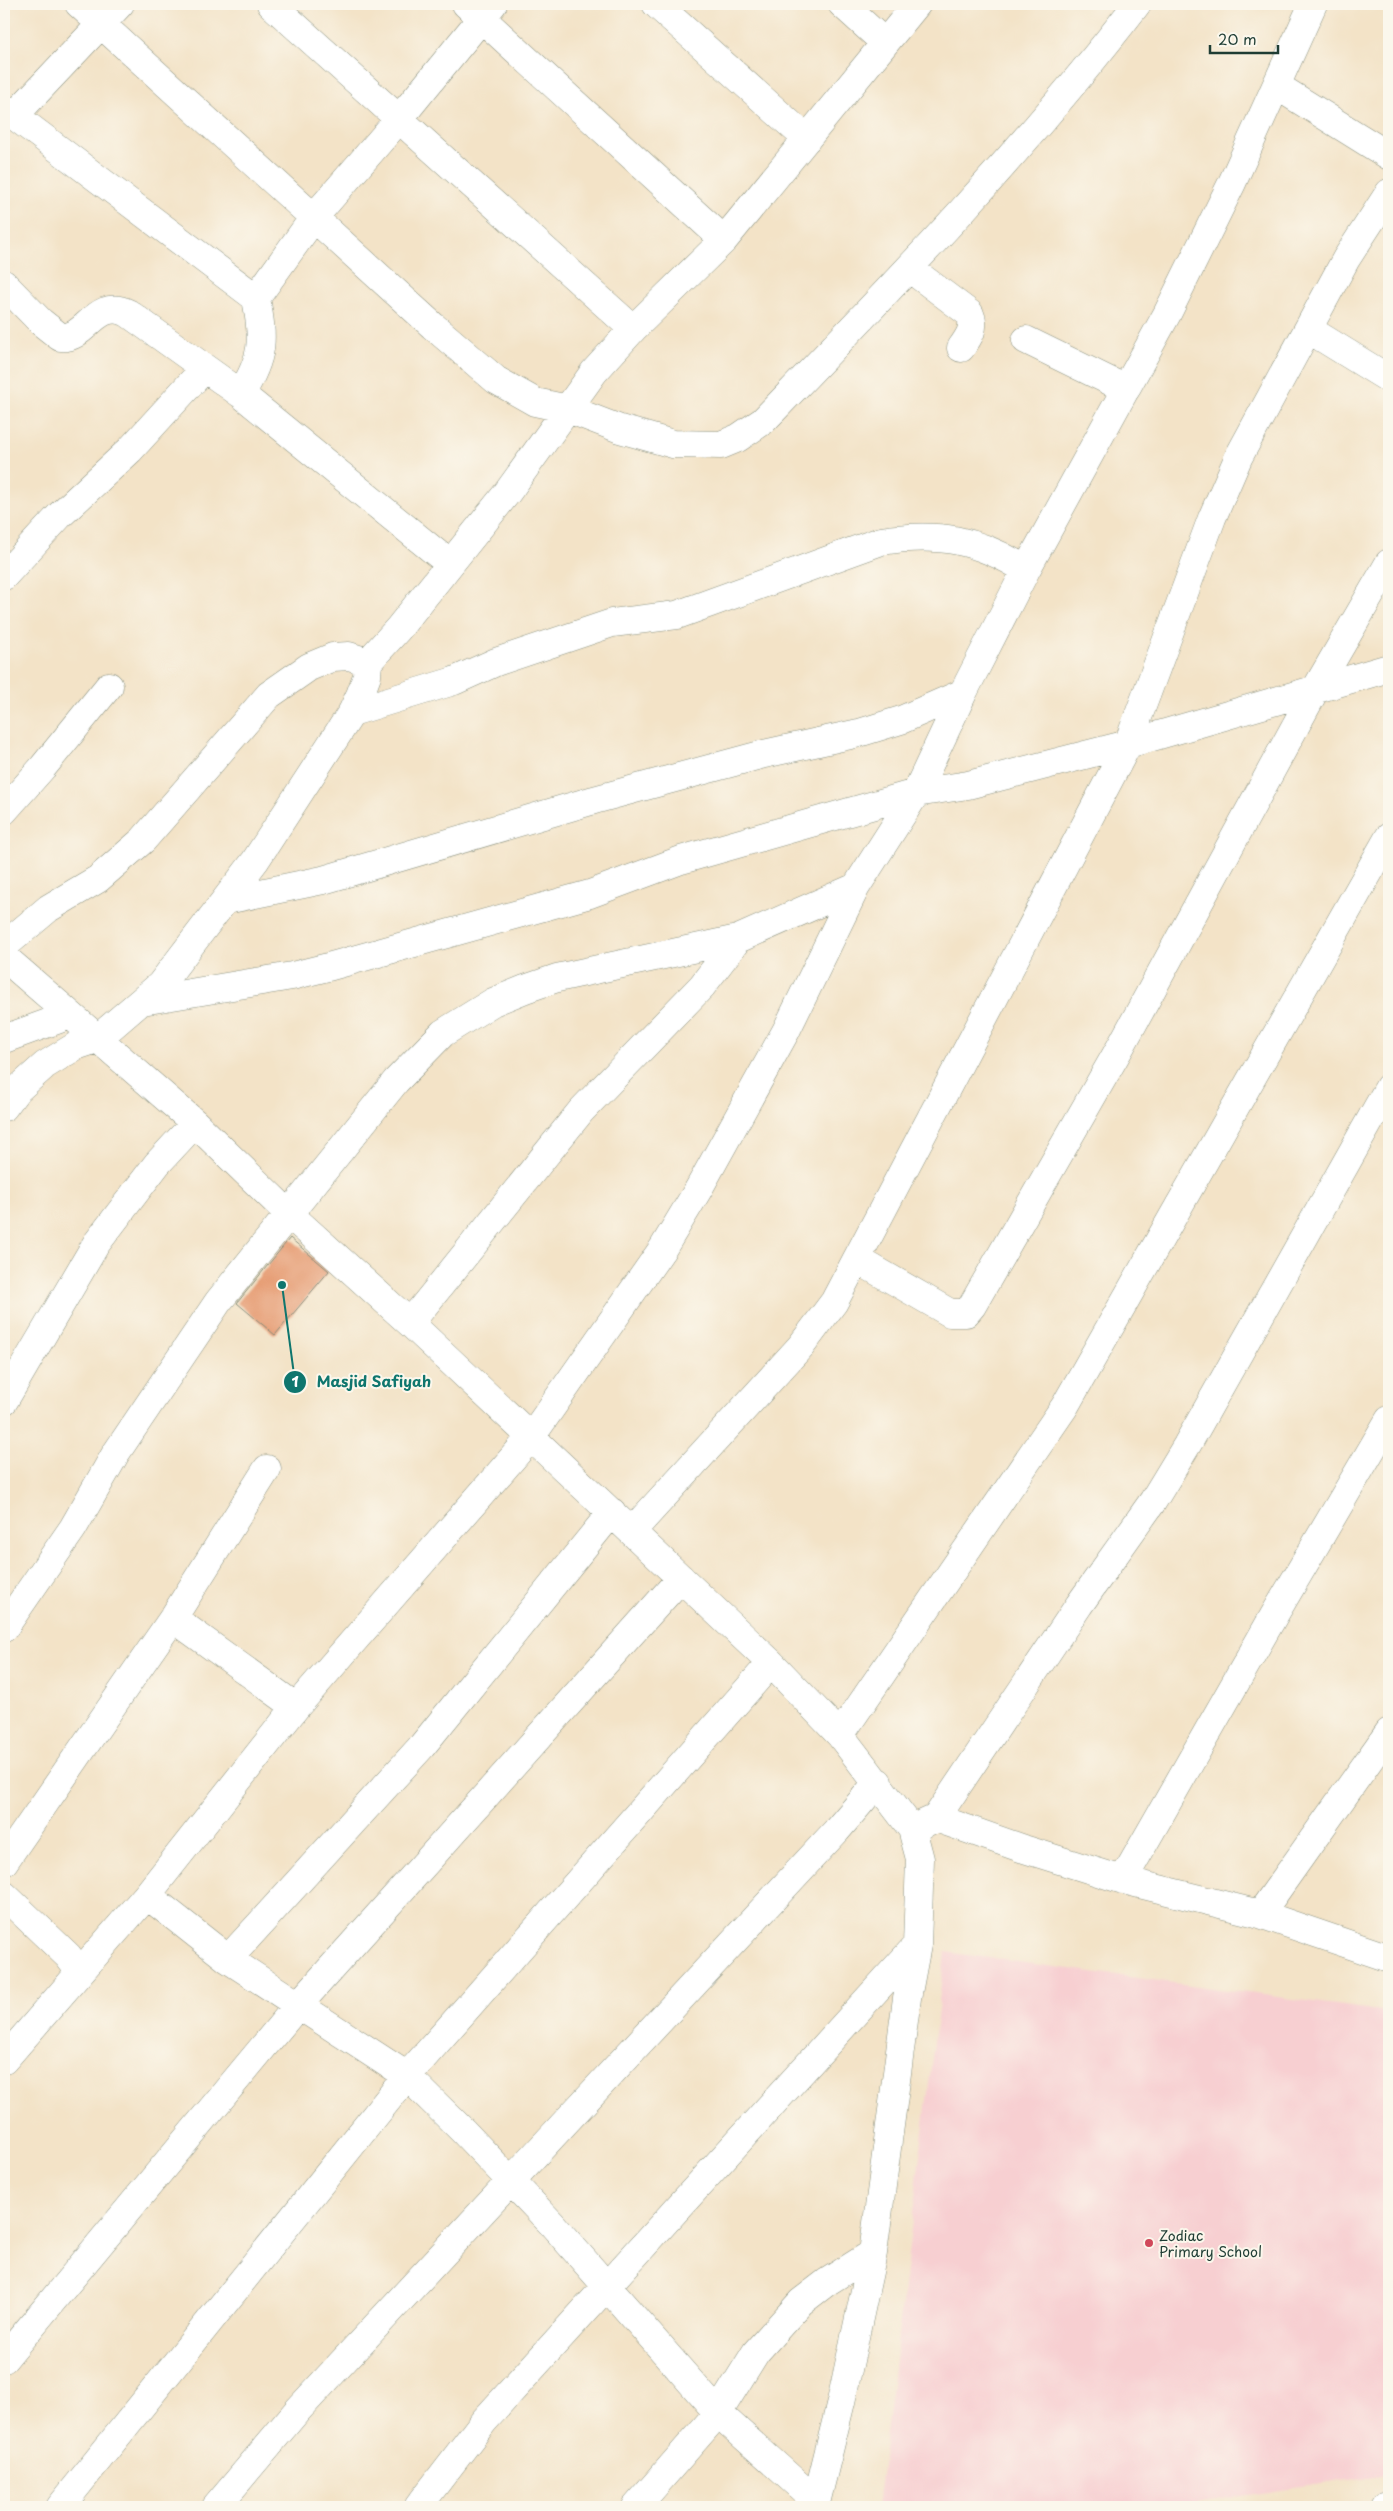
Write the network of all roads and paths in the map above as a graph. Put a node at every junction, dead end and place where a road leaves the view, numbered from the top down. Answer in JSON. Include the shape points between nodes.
{"nodes":[{"id":1,"x":79,"y":4,"type":"edge"},
{"id":2,"x":271,"y":4,"type":"edge"},
{"id":3,"x":656,"y":4,"type":"edge"},
{"id":4,"x":842,"y":4,"type":"edge"},
{"id":5,"x":917,"y":4,"type":"edge"},
{"id":6,"x":1137,"y":4,"type":"edge"},
{"id":7,"x":1313,"y":4,"type":"edge"},
{"id":8,"x":480,"y":8,"type":"edge"},
{"id":9,"x":111,"y":14,"type":"edge"},
{"id":10,"x":885,"y":43,"type":"junction"},
{"id":11,"x":1277,"y":86,"type":"junction"},
{"id":12,"x":9,"y":112,"type":"edge"},
{"id":13,"x":399,"y":119,"type":"junction"},
{"id":14,"x":807,"y":139,"type":"junction"},
{"id":15,"x":1389,"y":156,"type":"edge"},
{"id":16,"x":1389,"y":193,"type":"edge"},
{"id":17,"x":315,"y":216,"type":"junction"},
{"id":18,"x":724,"y":240,"type":"junction"},
{"id":19,"x":909,"y":268,"type":"junction"},
{"id":20,"x":4,"y":284,"type":"edge"},
{"id":21,"x":256,"y":298,"type":"junction"},
{"id":22,"x":633,"y":329,"type":"junction"},
{"id":23,"x":1308,"y":329,"type":"junction"},
{"id":24,"x":1026,"y":340,"type":"dead end"},
{"id":25,"x":961,"y":348,"type":"dead end"},
{"id":26,"x":204,"y":369,"type":"junction"},
{"id":27,"x":1389,"y":379,"type":"edge"},
{"id":28,"x":1126,"y":389,"type":"junction"},
{"id":29,"x":241,"y":394,"type":"junction"},
{"id":30,"x":568,"y":409,"type":"junction"},
{"id":31,"x":1389,"y":563,"type":"edge"},
{"id":32,"x":450,"y":564,"type":"junction"},
{"id":33,"x":1026,"y":570,"type":"junction"},
{"id":34,"x":4,"y":576,"type":"edge"},
{"id":35,"x":368,"y":662,"type":"junction"},
{"id":36,"x":1389,"y":668,"type":"edge"},
{"id":37,"x":109,"y":686,"type":"dead end"},
{"id":38,"x":1314,"y":692,"type":"junction"},
{"id":39,"x":963,"y":693,"type":"junction"},
{"id":40,"x":352,"y":712,"type":"junction"},
{"id":41,"x":1128,"y":744,"type":"junction"},
{"id":42,"x":916,"y":793,"type":"junction"},
{"id":43,"x":4,"y":811,"type":"edge"},
{"id":44,"x":1389,"y":837,"type":"edge"},
{"id":45,"x":856,"y":887,"type":"junction"},
{"id":46,"x":226,"y":900,"type":"junction"},
{"id":47,"x":738,"y":939,"type":"junction"},
{"id":48,"x":4,"y":946,"type":"edge"},
{"id":49,"x":4,"y":957,"type":"edge"},
{"id":50,"x":142,"y":1000,"type":"junction"},
{"id":51,"x":70,"y":1015,"type":"junction"},
{"id":52,"x":4,"y":1039,"type":"edge"},
{"id":53,"x":97,"y":1039,"type":"junction"},
{"id":54,"x":1389,"y":1087,"type":"edge"},
{"id":55,"x":4,"y":1108,"type":"edge"},
{"id":56,"x":195,"y":1123,"type":"junction"},
{"id":57,"x":289,"y":1214,"type":"junction"},
{"id":58,"x":858,"y":1260,"type":"junction"},
{"id":59,"x":410,"y":1323,"type":"junction"},
{"id":60,"x":4,"y":1402,"type":"edge"},
{"id":61,"x":1389,"y":1420,"type":"edge"},
{"id":62,"x":531,"y":1437,"type":"junction"},
{"id":63,"x":267,"y":1469,"type":"dead end"},
{"id":64,"x":612,"y":1512,"type":"junction"},
{"id":65,"x":632,"y":1531,"type":"junction"},
{"id":66,"x":681,"y":1578,"type":"junction"},
{"id":67,"x":173,"y":1618,"type":"junction"},
{"id":68,"x":4,"y":1628,"type":"edge"},
{"id":69,"x":771,"y":1663,"type":"junction"},
{"id":70,"x":296,"y":1707,"type":"junction"},
{"id":71,"x":1389,"y":1732,"type":"edge"},
{"id":72,"x":840,"y":1735,"type":"junction"},
{"id":73,"x":878,"y":1782,"type":"junction"},
{"id":74,"x":924,"y":1824,"type":"junction"},
{"id":75,"x":4,"y":1862,"type":"edge"},
{"id":76,"x":1123,"y":1880,"type":"junction"},
{"id":77,"x":4,"y":1895,"type":"edge"},
{"id":78,"x":147,"y":1896,"type":"junction"},
{"id":79,"x":1260,"y":1914,"type":"junction"},
{"id":80,"x":917,"y":1945,"type":"junction"},
{"id":81,"x":1389,"y":1958,"type":"edge"},
{"id":82,"x":228,"y":1960,"type":"junction"},
{"id":83,"x":80,"y":1972,"type":"junction"},
{"id":84,"x":299,"y":2004,"type":"junction"},
{"id":85,"x":4,"y":2060,"type":"edge"},
{"id":86,"x":406,"y":2076,"type":"junction"},
{"id":87,"x":509,"y":2181,"type":"junction"},
{"id":88,"x":873,"y":2253,"type":"junction"},
{"id":89,"x":606,"y":2289,"type":"junction"},
{"id":90,"x":4,"y":2359,"type":"edge"},
{"id":91,"x":718,"y":2413,"type":"junction"},
{"id":92,"x":816,"y":2504,"type":"edge"},
{"id":93,"x":1389,"y":2506,"type":"edge"},
{"id":94,"x":60,"y":2507,"type":"edge"},
{"id":95,"x":216,"y":2507,"type":"edge"},
{"id":96,"x":418,"y":2507,"type":"edge"},
{"id":97,"x":636,"y":2507,"type":"edge"},
{"id":98,"x":1384,"y":2507,"type":"edge"}],
"edges":[{"from":1,"to":9,"type":"street"},
{"from":2,"to":13,"type":"street"},
{"from":3,"to":14,"type":"street"},
{"from":4,"to":10,"type":"street"},
{"from":5,"to":10,"type":"street"},
{"from":6,"to":19,"type":"street"},
{"from":7,"to":11,"type":"street"},
{"from":8,"to":13,"type":"street"},
{"from":8,"to":18,"type":"street"},
{"from":9,"to":12,"type":"street"},
{"from":9,"to":17,"type":"street"},
{"from":10,"to":14,"type":"street"},
{"from":11,"to":15,"type":"street"},
{"from":11,"to":28,"type":"street","via":[[1168,314]]},
{"from":12,"to":21,"type":"street"},
{"from":13,"to":17,"type":"street"},
{"from":13,"to":22,"type":"street"},
{"from":14,"to":18,"type":"street"},
{"from":16,"to":23,"type":"street","via":[[1346,259]]},
{"from":17,"to":21,"type":"street"},
{"from":17,"to":30,"type":"street","via":[[496,380],[535,402]]},
{"from":18,"to":22,"type":"street"},
{"from":19,"to":25,"type":"street","via":[[970,314],[973,320],[971,335]]},
{"from":19,"to":30,"type":"street","via":[[763,421],[721,446],[673,444],[620,429]]},
{"from":20,"to":26,"type":"street","via":[[60,337],[71,335],[104,310],[122,311]]},
{"from":21,"to":29,"type":"street","via":[[262,347]]},
{"from":22,"to":30,"type":"street","via":[[594,372]]},
{"from":23,"to":27,"type":"street"},
{"from":23,"to":41,"type":"street","via":[[1265,405],[1224,488]]},
{"from":24,"to":28,"type":"street"},
{"from":26,"to":29,"type":"street"},
{"from":26,"to":34,"type":"street","via":[[130,450],[60,515]]},
{"from":28,"to":33,"type":"street"},
{"from":29,"to":32,"type":"street"},
{"from":30,"to":32,"type":"street"},
{"from":31,"to":38,"type":"street"},
{"from":32,"to":35,"type":"street"},
{"from":33,"to":39,"type":"street"},
{"from":33,"to":40,"type":"street","via":[[1005,556],[969,542],[914,536],[881,541],[677,615],[612,623],[496,662],[454,680]]},
{"from":35,"to":40,"type":"street","via":[[367,676]]},
{"from":35,"to":48,"type":"street","via":[[349,656],[333,657],[309,668],[269,695],[143,840],[98,879],[49,908]]},
{"from":36,"to":38,"type":"street"},
{"from":37,"to":43,"type":"street"},
{"from":38,"to":41,"type":"street"},
{"from":38,"to":58,"type":"street","via":[[1120,1046],[972,1306],[966,1313],[950,1313]]},
{"from":39,"to":42,"type":"street"},
{"from":39,"to":46,"type":"street","via":[[901,720],[859,733],[764,754],[594,800],[323,880]]},
{"from":40,"to":46,"type":"street"},
{"from":41,"to":42,"type":"street","via":[[968,785]]},
{"from":41,"to":58,"type":"street"},
{"from":42,"to":45,"type":"street"},
{"from":42,"to":50,"type":"street","via":[[680,860],[590,894],[328,967],[292,976]]},
{"from":44,"to":72,"type":"street","via":[[1065,1406]]},
{"from":45,"to":47,"type":"street"},
{"from":45,"to":62,"type":"street","via":[[786,1031],[698,1190],[663,1248]]},
{"from":46,"to":50,"type":"street","via":[[160,985]]},
{"from":47,"to":57,"type":"street","via":[[557,978],[493,1002],[443,1033],[396,1081]]},
{"from":47,"to":59,"type":"street","via":[[702,986],[581,1111]]},
{"from":49,"to":51,"type":"street"},
{"from":50,"to":53,"type":"street"},
{"from":51,"to":52,"type":"street"},
{"from":51,"to":53,"type":"street"},
{"from":53,"to":55,"type":"street","via":[[76,1046],[45,1065],[16,1091]]},
{"from":53,"to":56,"type":"street"},
{"from":54,"to":74,"type":"street","via":[[1153,1501]]},
{"from":56,"to":57,"type":"street"},
{"from":56,"to":60,"type":"street","via":[[157,1164],[96,1244]]},
{"from":57,"to":59,"type":"street"},
{"from":57,"to":68,"type":"street","via":[[218,1302],[116,1453],[73,1528]]},
{"from":58,"to":65,"type":"street","via":[[834,1302],[801,1346]]},
{"from":59,"to":62,"type":"street"},
{"from":61,"to":76,"type":"street"},
{"from":62,"to":64,"type":"street"},
{"from":62,"to":70,"type":"street"},
{"from":63,"to":67,"type":"street"},
{"from":64,"to":65,"type":"street"},
{"from":64,"to":82,"type":"street","via":[[422,1746]]},
{"from":65,"to":66,"type":"street"},
{"from":66,"to":69,"type":"street"},
{"from":66,"to":84,"type":"street"},
{"from":67,"to":70,"type":"street"},
{"from":67,"to":75,"type":"street"},
{"from":69,"to":72,"type":"street"},
{"from":69,"to":86,"type":"street"},
{"from":70,"to":78,"type":"street"},
{"from":71,"to":79,"type":"street"},
{"from":72,"to":73,"type":"street"},
{"from":73,"to":74,"type":"street"},
{"from":73,"to":87,"type":"street"},
{"from":74,"to":76,"type":"street","via":[[1024,1849]]},
{"from":74,"to":80,"type":"street"},
{"from":76,"to":79,"type":"street"},
{"from":77,"to":83,"type":"street","via":[[68,1956]]},
{"from":78,"to":82,"type":"street"},
{"from":78,"to":83,"type":"street"},
{"from":79,"to":81,"type":"street"},
{"from":80,"to":88,"type":"street"},
{"from":80,"to":89,"type":"street"},
{"from":82,"to":84,"type":"street"},
{"from":83,"to":85,"type":"street"},
{"from":84,"to":86,"type":"street"},
{"from":84,"to":90,"type":"street"},
{"from":86,"to":87,"type":"street"},
{"from":86,"to":94,"type":"street"},
{"from":87,"to":89,"type":"street","via":[[552,2224]]},
{"from":87,"to":95,"type":"street","via":[[297,2411]]},
{"from":88,"to":91,"type":"street","via":[[801,2302],[756,2352]]},
{"from":88,"to":92,"type":"street","via":[[842,2402]]},
{"from":89,"to":91,"type":"street"},
{"from":89,"to":96,"type":"street","via":[[484,2421]]},
{"from":91,"to":92,"type":"street"},
{"from":91,"to":97,"type":"street"},
{"from":93,"to":98,"type":"street"}]}
